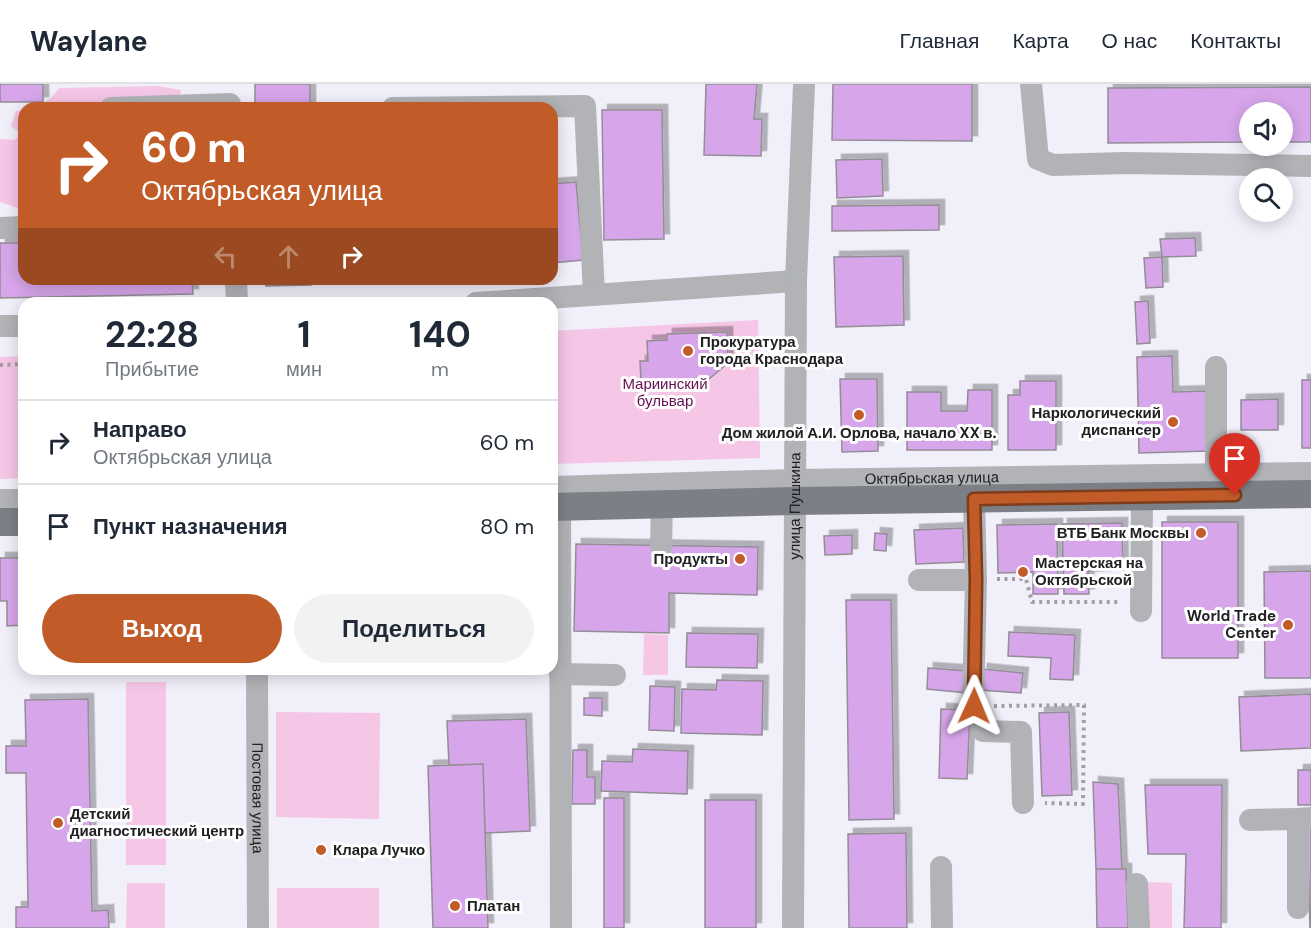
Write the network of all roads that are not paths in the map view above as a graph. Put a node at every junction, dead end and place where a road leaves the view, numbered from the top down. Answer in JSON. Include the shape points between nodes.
{"nodes":[{"id":1,"x":804,"y":84,"type":"edge"},
{"id":2,"x":1031,"y":84,"type":"edge"},
{"id":3,"x":230,"y":99,"type":"edge"},
{"id":4,"x":190,"y":102,"type":"edge"},
{"id":5,"x":558,"y":106,"type":"edge"},
{"id":6,"x":1311,"y":166,"type":"edge"},
{"id":7,"x":18,"y":227,"type":"edge"},
{"id":8,"x":0,"y":228,"type":"edge"},
{"id":9,"x":796,"y":281,"type":"junction"},
{"id":10,"x":594,"y":294,"type":"junction"},
{"id":11,"x":555,"y":297,"type":"edge"},
{"id":12,"x":0,"y":326,"type":"edge"},
{"id":13,"x":18,"y":326,"type":"edge"},
{"id":14,"x":1216,"y":367,"type":"dead end"},
{"id":15,"x":1311,"y":473,"type":"edge"},
{"id":16,"x":1216,"y":474,"type":"junction"},
{"id":17,"x":794,"y":491,"type":"junction"},
{"id":18,"x":1311,"y":494,"type":"edge"},
{"id":19,"x":558,"y":497,"type":"edge"},
{"id":20,"x":558,"y":497,"type":"edge"},
{"id":21,"x":1142,"y":497,"type":"junction"},
{"id":22,"x":974,"y":499,"type":"junction"},
{"id":23,"x":0,"y":500,"type":"edge"},
{"id":24,"x":18,"y":500,"type":"edge"},
{"id":25,"x":662,"y":505,"type":"junction"},
{"id":26,"x":0,"y":522,"type":"edge"},
{"id":27,"x":18,"y":522,"type":"edge"},
{"id":28,"x":661,"y":546,"type":"dead end"},
{"id":29,"x":920,"y":580,"type":"dead end"},
{"id":30,"x":976,"y":580,"type":"junction"},
{"id":31,"x":558,"y":586,"type":"edge"},
{"id":32,"x":1141,"y":606,"type":"road end"},
{"id":33,"x":560,"y":674,"type":"junction"},
{"id":34,"x":244,"y":675,"type":"edge"},
{"id":35,"x":257,"y":675,"type":"edge"},
{"id":36,"x":615,"y":675,"type":"dead end"},
{"id":37,"x":1023,"y":802,"type":"road end"},
{"id":38,"x":1304,"y":818,"type":"edge"},
{"id":39,"x":1250,"y":820,"type":"dead end"},
{"id":40,"x":941,"y":867,"type":"dead end"},
{"id":41,"x":1137,"y":884,"type":"dead end"},
{"id":42,"x":1298,"y":908,"type":"dead end"},
{"id":43,"x":244,"y":928,"type":"edge"},
{"id":44,"x":258,"y":928,"type":"edge"},
{"id":45,"x":561,"y":928,"type":"edge"},
{"id":46,"x":793,"y":928,"type":"edge"},
{"id":47,"x":942,"y":928,"type":"edge"},
{"id":48,"x":1140,"y":928,"type":"edge"}],
"edges":[{"from":1,"to":9,"type":"street","name":"улица Пушкина"},
{"from":2,"to":6,"type":"street","via":[[1038,159],[1053,165]]},
{"from":3,"to":4,"type":"street"},
{"from":5,"to":10,"type":"street","via":[[585,106]]},
{"from":7,"to":8,"type":"street"},
{"from":9,"to":10,"type":"street"},
{"from":9,"to":17,"type":"street","name":"улица Пушкина"},
{"from":10,"to":11,"type":"street"},
{"from":12,"to":13,"type":"street"},
{"from":14,"to":16,"type":"street"},
{"from":15,"to":16,"type":"street","name":"Октябрьская улица"},
{"from":16,"to":17,"type":"street","name":"Октябрьская улица"},
{"from":17,"to":19,"type":"street","name":"Октябрьская улица"},
{"from":17,"to":22,"type":"main road","name":"Октябрьская улица"},
{"from":17,"to":25,"type":"main road","name":"Октябрьская улица"},
{"from":17,"to":46,"type":"street","name":"улица Пушкина"},
{"from":18,"to":21,"type":"main road","name":"Октябрьская улица"},
{"from":20,"to":25,"type":"main road","name":"Октябрьская улица"},
{"from":21,"to":22,"type":"main road","name":"Октябрьская улица"},
{"from":21,"to":32,"type":"street"},
{"from":22,"to":30,"type":"street"},
{"from":23,"to":24,"type":"street"},
{"from":25,"to":28,"type":"street"},
{"from":26,"to":27,"type":"main road"},
{"from":29,"to":30,"type":"street"},
{"from":30,"to":37,"type":"street","via":[[974,706],[983,731],[1021,732]]},
{"from":31,"to":33,"type":"street"},
{"from":33,"to":36,"type":"street"},
{"from":33,"to":45,"type":"street"},
{"from":34,"to":43,"type":"street","name":"Постовая улица"},
{"from":35,"to":44,"type":"street","name":"Постовая улица"},
{"from":38,"to":39,"type":"street"},
{"from":38,"to":42,"type":"street"},
{"from":40,"to":47,"type":"street"},
{"from":41,"to":48,"type":"street"}]}
